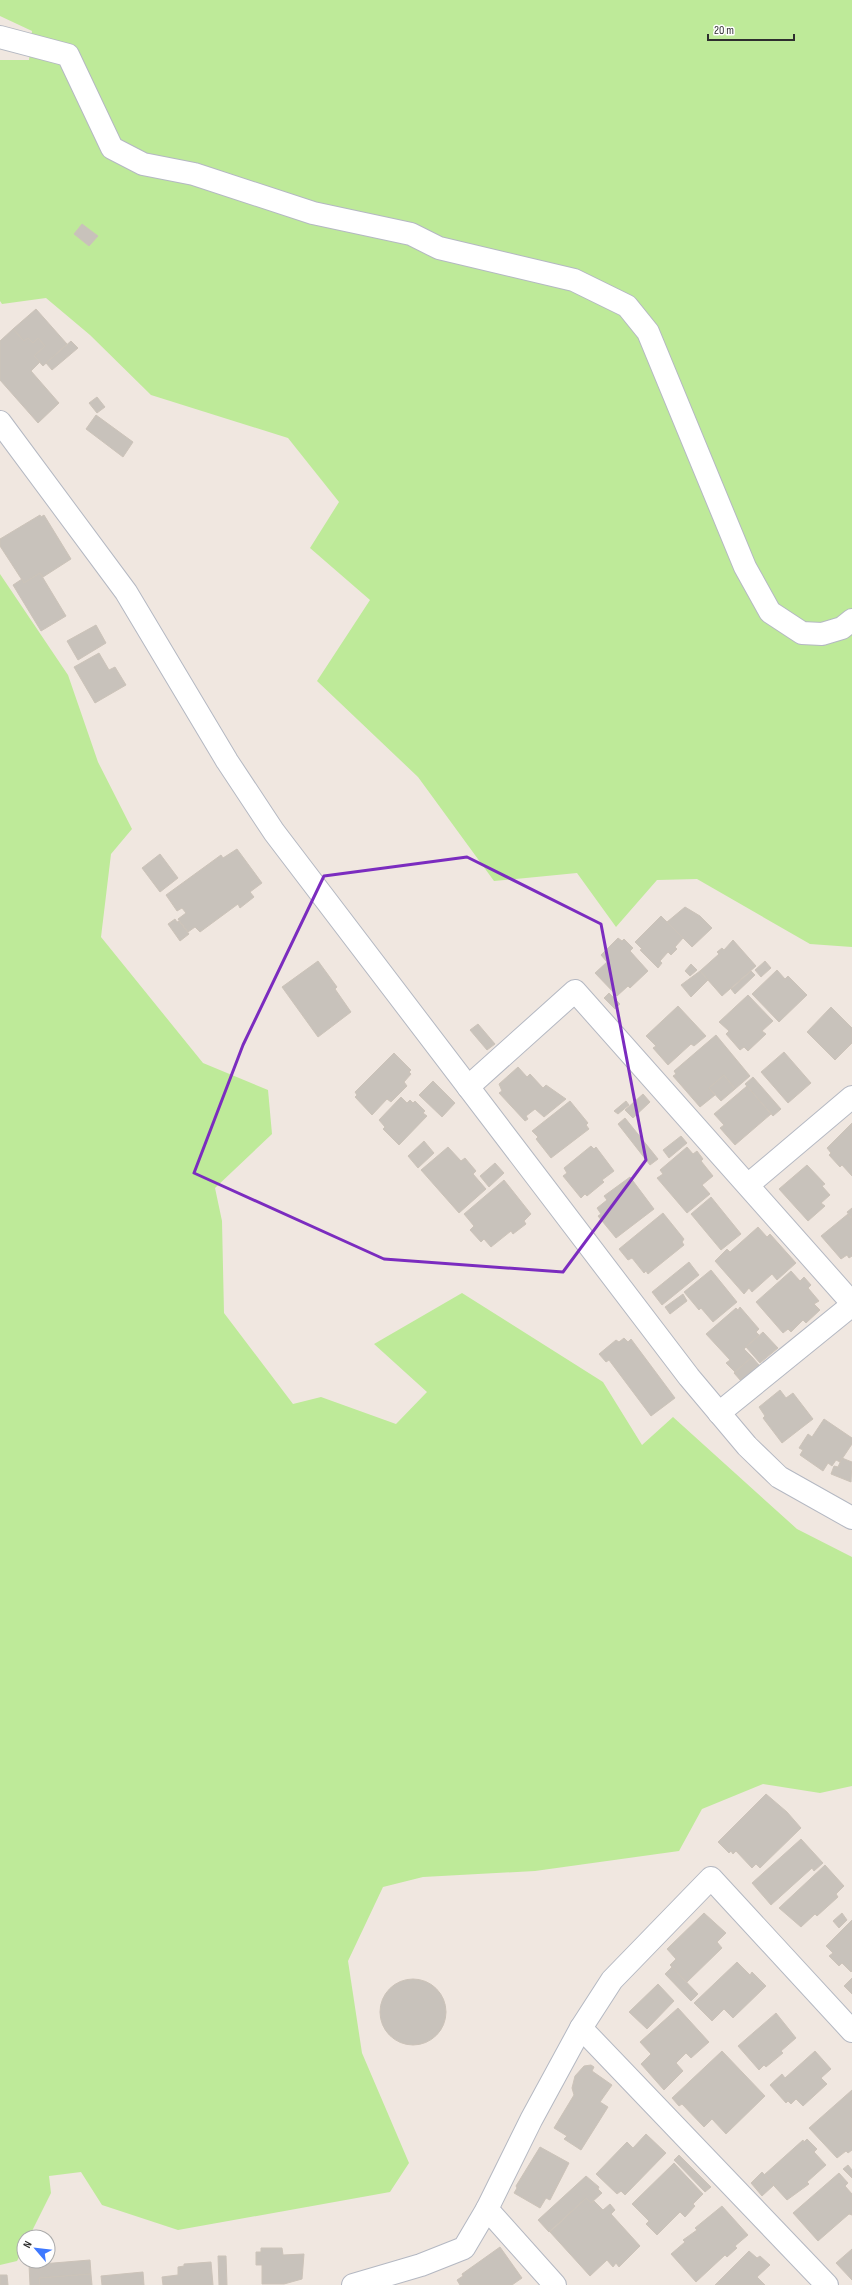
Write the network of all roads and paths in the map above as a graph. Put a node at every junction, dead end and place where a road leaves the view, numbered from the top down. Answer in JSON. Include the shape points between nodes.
{"nodes":[{"id":1,"x":0,"y":37,"type":"edge"},
{"id":2,"x":0,"y":422,"type":"edge"},
{"id":3,"x":852,"y":620,"type":"edge"},
{"id":4,"x":468,"y":1087,"type":"junction"},
{"id":5,"x":852,"y":1097,"type":"edge"},
{"id":6,"x":748,"y":1186,"type":"junction"},
{"id":7,"x":852,"y":1304,"type":"edge"},
{"id":8,"x":719,"y":1413,"type":"junction"},
{"id":9,"x":852,"y":1518,"type":"edge"},
{"id":10,"x":581,"y":2028,"type":"junction"},
{"id":11,"x":852,"y":2031,"type":"edge"},
{"id":12,"x":487,"y":2209,"type":"junction"},
{"id":13,"x":352,"y":2285,"type":"edge"},
{"id":14,"x":555,"y":2285,"type":"edge"},
{"id":15,"x":827,"y":2285,"type":"edge"}],
"edges":[{"from":1,"to":3,"type":"street","via":[[68,54],[112,148],[142,164],[194,174],[313,213],[411,234],[439,248],[574,280],[627,306],[648,332],[745,567],[770,612],[802,633],[822,634],[842,628]]},
{"from":2,"to":4,"type":"street","via":[[126,592],[226,761],[274,832]]},
{"from":4,"to":6,"type":"street","via":[[575,991]]},
{"from":4,"to":8,"type":"street"},
{"from":5,"to":6,"type":"street"},
{"from":6,"to":7,"type":"street"},
{"from":7,"to":8,"type":"street"},
{"from":8,"to":9,"type":"street","via":[[746,1446],[778,1477]]},
{"from":10,"to":11,"type":"street","via":[[612,1980],[711,1878]]},
{"from":10,"to":12,"type":"street"},
{"from":10,"to":15,"type":"street"},
{"from":12,"to":13,"type":"street","via":[[464,2248],[421,2265]]},
{"from":12,"to":14,"type":"street"}]}
